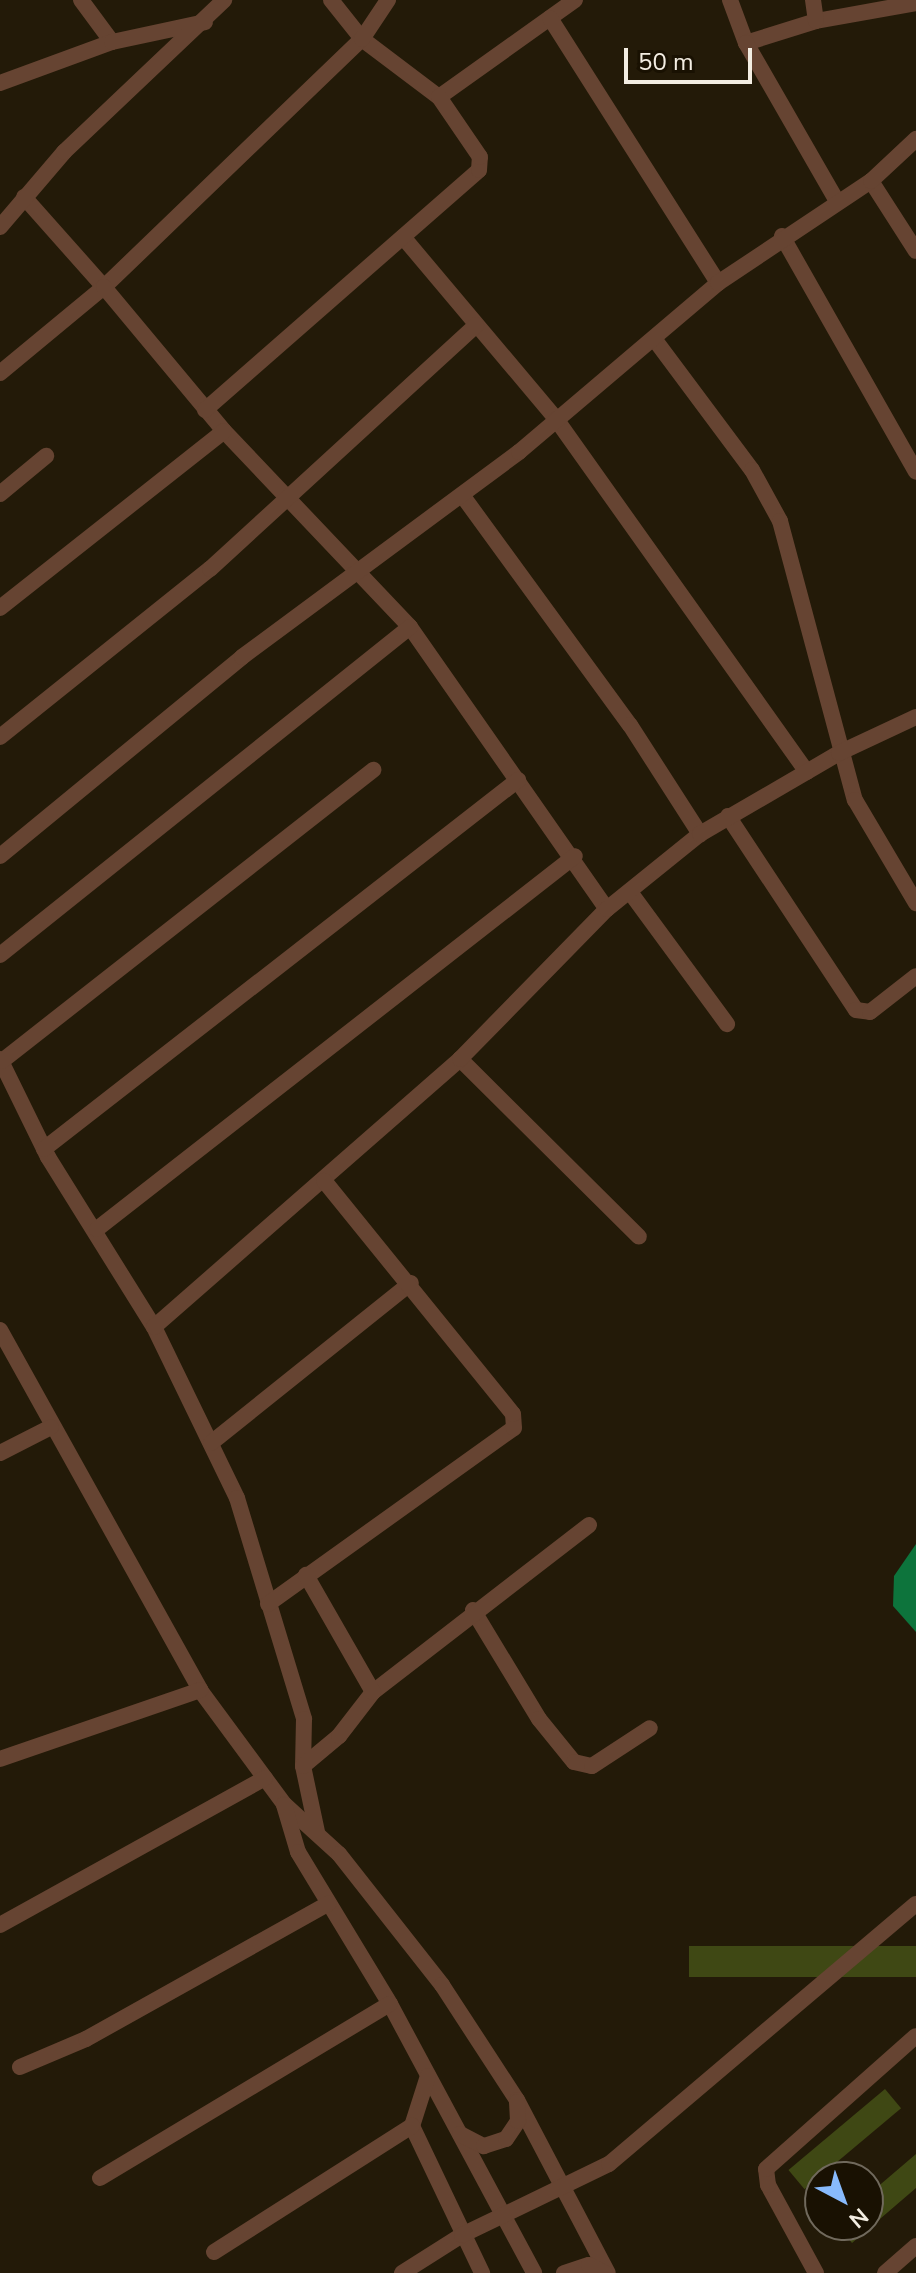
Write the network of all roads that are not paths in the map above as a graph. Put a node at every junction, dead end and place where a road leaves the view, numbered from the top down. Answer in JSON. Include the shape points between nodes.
{"nodes":[{"id":1,"x":81,"y":0,"type":"edge"},
{"id":2,"x":224,"y":0,"type":"edge"},
{"id":3,"x":331,"y":0,"type":"edge"},
{"id":4,"x":388,"y":0,"type":"edge"},
{"id":5,"x":575,"y":0,"type":"edge"},
{"id":6,"x":730,"y":0,"type":"edge"},
{"id":7,"x":813,"y":0,"type":"edge"},
{"id":8,"x":916,"y":3,"type":"edge"},
{"id":9,"x":550,"y":18,"type":"junction"},
{"id":10,"x":207,"y":21,"type":"junction"},
{"id":11,"x":816,"y":21,"type":"junction"},
{"id":12,"x":362,"y":39,"type":"junction"},
{"id":13,"x":112,"y":42,"type":"junction"},
{"id":14,"x":746,"y":43,"type":"junction"},
{"id":15,"x":0,"y":83,"type":"edge"},
{"id":16,"x":439,"y":97,"type":"junction"},
{"id":17,"x":916,"y":139,"type":"edge"},
{"id":18,"x":871,"y":181,"type":"junction"},
{"id":19,"x":24,"y":197,"type":"junction"},
{"id":20,"x":837,"y":201,"type":"junction"},
{"id":21,"x":0,"y":227,"type":"edge"},
{"id":22,"x":782,"y":236,"type":"junction"},
{"id":23,"x":403,"y":237,"type":"junction"},
{"id":24,"x":916,"y":251,"type":"edge"},
{"id":25,"x":718,"y":283,"type":"junction"},
{"id":26,"x":104,"y":287,"type":"junction"},
{"id":27,"x":476,"y":325,"type":"junction"},
{"id":28,"x":655,"y":340,"type":"junction"},
{"id":29,"x":0,"y":373,"type":"edge"},
{"id":30,"x":205,"y":410,"type":"junction"},
{"id":31,"x":556,"y":419,"type":"junction"},
{"id":32,"x":224,"y":431,"type":"junction"},
{"id":33,"x":46,"y":456,"type":"dead end"},
{"id":34,"x":916,"y":472,"type":"edge"},
{"id":35,"x":0,"y":494,"type":"edge"},
{"id":36,"x":462,"y":495,"type":"junction"},
{"id":37,"x":288,"y":498,"type":"junction"},
{"id":38,"x":360,"y":572,"type":"junction"},
{"id":39,"x":0,"y":608,"type":"edge"},
{"id":40,"x":410,"y":627,"type":"junction"},
{"id":41,"x":916,"y":717,"type":"edge"},
{"id":42,"x":0,"y":737,"type":"edge"},
{"id":43,"x":839,"y":753,"type":"junction"},
{"id":44,"x":373,"y":770,"type":"dead end"},
{"id":45,"x":807,"y":772,"type":"junction"},
{"id":46,"x":518,"y":780,"type":"junction"},
{"id":47,"x":728,"y":816,"type":"junction"},
{"id":48,"x":700,"y":834,"type":"junction"},
{"id":49,"x":0,"y":856,"type":"edge"},
{"id":50,"x":575,"y":856,"type":"junction"},
{"id":51,"x":630,"y":892,"type":"junction"},
{"id":52,"x":916,"y":903,"type":"edge"},
{"id":53,"x":607,"y":909,"type":"junction"},
{"id":54,"x":0,"y":955,"type":"edge"},
{"id":55,"x":916,"y":976,"type":"edge"},
{"id":56,"x":727,"y":1024,"type":"dead end"},
{"id":57,"x":460,"y":1059,"type":"junction"},
{"id":58,"x":1,"y":1060,"type":"edge"},
{"id":59,"x":44,"y":1149,"type":"junction"},
{"id":60,"x":324,"y":1181,"type":"junction"},
{"id":61,"x":97,"y":1229,"type":"junction"},
{"id":62,"x":639,"y":1237,"type":"dead end"},
{"id":63,"x":411,"y":1283,"type":"junction"},
{"id":64,"x":154,"y":1327,"type":"junction"},
{"id":65,"x":0,"y":1330,"type":"edge"},
{"id":66,"x":51,"y":1427,"type":"junction"},
{"id":67,"x":211,"y":1443,"type":"junction"},
{"id":68,"x":0,"y":1453,"type":"edge"},
{"id":69,"x":589,"y":1525,"type":"dead end"},
{"id":70,"x":306,"y":1575,"type":"junction"},
{"id":71,"x":268,"y":1604,"type":"junction"},
{"id":72,"x":473,"y":1610,"type":"junction"},
{"id":73,"x":200,"y":1690,"type":"junction"},
{"id":74,"x":373,"y":1692,"type":"junction"},
{"id":75,"x":650,"y":1728,"type":"dead end"},
{"id":76,"x":0,"y":1759,"type":"edge"},
{"id":77,"x":303,"y":1766,"type":"junction"},
{"id":78,"x":265,"y":1778,"type":"junction"},
{"id":79,"x":284,"y":1804,"type":"junction"},
{"id":80,"x":317,"y":1832,"type":"junction"},
{"id":81,"x":329,"y":1903,"type":"junction"},
{"id":82,"x":916,"y":1904,"type":"edge"},
{"id":83,"x":0,"y":1925,"type":"edge"},
{"id":84,"x":390,"y":2004,"type":"junction"},
{"id":85,"x":916,"y":2036,"type":"edge"},
{"id":86,"x":20,"y":2067,"type":"dead end"},
{"id":87,"x":428,"y":2076,"type":"junction"},
{"id":88,"x":517,"y":2100,"type":"junction"},
{"id":89,"x":412,"y":2126,"type":"junction"},
{"id":90,"x":457,"y":2130,"type":"junction"},
{"id":91,"x":100,"y":2178,"type":"dead end"},
{"id":92,"x":563,"y":2188,"type":"junction"},
{"id":93,"x":502,"y":2215,"type":"junction"},
{"id":94,"x":462,"y":2235,"type":"junction"},
{"id":95,"x":916,"y":2246,"type":"edge"},
{"id":96,"x":214,"y":2252,"type":"dead end"},
{"id":97,"x":402,"y":2273,"type":"edge"},
{"id":98,"x":482,"y":2273,"type":"edge"},
{"id":99,"x":534,"y":2273,"type":"edge"},
{"id":100,"x":564,"y":2273,"type":"edge"},
{"id":101,"x":606,"y":2273,"type":"edge"},
{"id":102,"x":816,"y":2273,"type":"edge"},
{"id":103,"x":885,"y":2273,"type":"edge"}],
"edges":[{"from":1,"to":13,"type":"street"},
{"from":2,"to":10,"type":"street"},
{"from":3,"to":12,"type":"street"},
{"from":4,"to":12,"type":"street"},
{"from":5,"to":9,"type":"street"},
{"from":6,"to":14,"type":"street"},
{"from":7,"to":11,"type":"street"},
{"from":8,"to":11,"type":"street"},
{"from":9,"to":16,"type":"street"},
{"from":9,"to":25,"type":"street"},
{"from":10,"to":13,"type":"street"},
{"from":10,"to":19,"type":"street","via":[[64,152]]},
{"from":11,"to":14,"type":"street"},
{"from":12,"to":16,"type":"street"},
{"from":12,"to":26,"type":"street"},
{"from":13,"to":15,"type":"street"},
{"from":14,"to":20,"type":"street"},
{"from":16,"to":23,"type":"street","via":[[480,157],[479,170]]},
{"from":17,"to":18,"type":"street"},
{"from":18,"to":20,"type":"street"},
{"from":18,"to":24,"type":"street"},
{"from":19,"to":21,"type":"street"},
{"from":19,"to":26,"type":"street"},
{"from":20,"to":22,"type":"street"},
{"from":22,"to":25,"type":"street"},
{"from":22,"to":34,"type":"street"},
{"from":23,"to":27,"type":"street"},
{"from":23,"to":30,"type":"street"},
{"from":25,"to":28,"type":"street"},
{"from":26,"to":29,"type":"street"},
{"from":26,"to":30,"type":"street"},
{"from":27,"to":31,"type":"street"},
{"from":27,"to":37,"type":"street"},
{"from":28,"to":31,"type":"street"},
{"from":28,"to":43,"type":"street","via":[[752,470],[780,521]]},
{"from":30,"to":32,"type":"street"},
{"from":31,"to":36,"type":"street"},
{"from":31,"to":45,"type":"street"},
{"from":32,"to":37,"type":"street"},
{"from":32,"to":39,"type":"street"},
{"from":33,"to":35,"type":"street"},
{"from":36,"to":38,"type":"street"},
{"from":36,"to":48,"type":"street","via":[[630,725]]},
{"from":37,"to":38,"type":"street"},
{"from":37,"to":42,"type":"street","via":[[210,569]]},
{"from":38,"to":40,"type":"street"},
{"from":38,"to":49,"type":"street","via":[[104,766]]},
{"from":40,"to":46,"type":"street"},
{"from":40,"to":54,"type":"street"},
{"from":41,"to":43,"type":"street"},
{"from":43,"to":45,"type":"street"},
{"from":43,"to":52,"type":"street","via":[[855,800]]},
{"from":44,"to":58,"type":"street"},
{"from":45,"to":47,"type":"street"},
{"from":46,"to":50,"type":"street"},
{"from":46,"to":59,"type":"street"},
{"from":47,"to":48,"type":"street"},
{"from":47,"to":55,"type":"street","via":[[856,1010],[870,1012]]},
{"from":48,"to":51,"type":"street"},
{"from":50,"to":53,"type":"street"},
{"from":50,"to":61,"type":"street"},
{"from":51,"to":53,"type":"street"},
{"from":51,"to":56,"type":"street"},
{"from":53,"to":57,"type":"street"},
{"from":57,"to":60,"type":"street"},
{"from":57,"to":62,"type":"street"},
{"from":58,"to":59,"type":"street"},
{"from":59,"to":61,"type":"street"},
{"from":60,"to":63,"type":"street"},
{"from":60,"to":64,"type":"street"},
{"from":61,"to":64,"type":"street"},
{"from":63,"to":67,"type":"street"},
{"from":63,"to":70,"type":"street","via":[[513,1414],[514,1428]]},
{"from":64,"to":67,"type":"street"},
{"from":65,"to":66,"type":"street"},
{"from":66,"to":68,"type":"street"},
{"from":66,"to":73,"type":"street"},
{"from":67,"to":71,"type":"street","via":[[252,1538]]},
{"from":69,"to":72,"type":"street"},
{"from":70,"to":71,"type":"street"},
{"from":70,"to":74,"type":"street"},
{"from":71,"to":77,"type":"street","via":[[304,1719]]},
{"from":72,"to":74,"type":"street"},
{"from":72,"to":75,"type":"street","via":[[539,1719],[574,1762],[592,1766]]},
{"from":73,"to":76,"type":"street"},
{"from":73,"to":78,"type":"street"},
{"from":74,"to":77,"type":"street","via":[[339,1736]]},
{"from":77,"to":80,"type":"street"},
{"from":78,"to":79,"type":"street"},
{"from":78,"to":83,"type":"street"},
{"from":79,"to":80,"type":"street"},
{"from":79,"to":81,"type":"street","via":[[298,1852]]},
{"from":80,"to":88,"type":"street","via":[[416,1949]]},
{"from":81,"to":84,"type":"street"},
{"from":81,"to":86,"type":"street","via":[[86,2039]]},
{"from":82,"to":92,"type":"street","via":[[609,2164]]},
{"from":84,"to":87,"type":"street"},
{"from":84,"to":91,"type":"street"},
{"from":85,"to":102,"type":"street","via":[[766,2169],[768,2185]]},
{"from":87,"to":89,"type":"street"},
{"from":87,"to":90,"type":"street"},
{"from":88,"to":90,"type":"street","via":[[513,2131],[495,2145],[473,2144]]},
{"from":88,"to":92,"type":"street"},
{"from":89,"to":94,"type":"street"},
{"from":89,"to":96,"type":"street"},
{"from":90,"to":93,"type":"street"},
{"from":92,"to":93,"type":"street"},
{"from":92,"to":101,"type":"street"},
{"from":93,"to":94,"type":"street"},
{"from":93,"to":99,"type":"street"},
{"from":94,"to":97,"type":"street"},
{"from":94,"to":98,"type":"street"},
{"from":95,"to":103,"type":"street"},
{"from":100,"to":101,"type":"street","via":[[589,2265]]}]}
